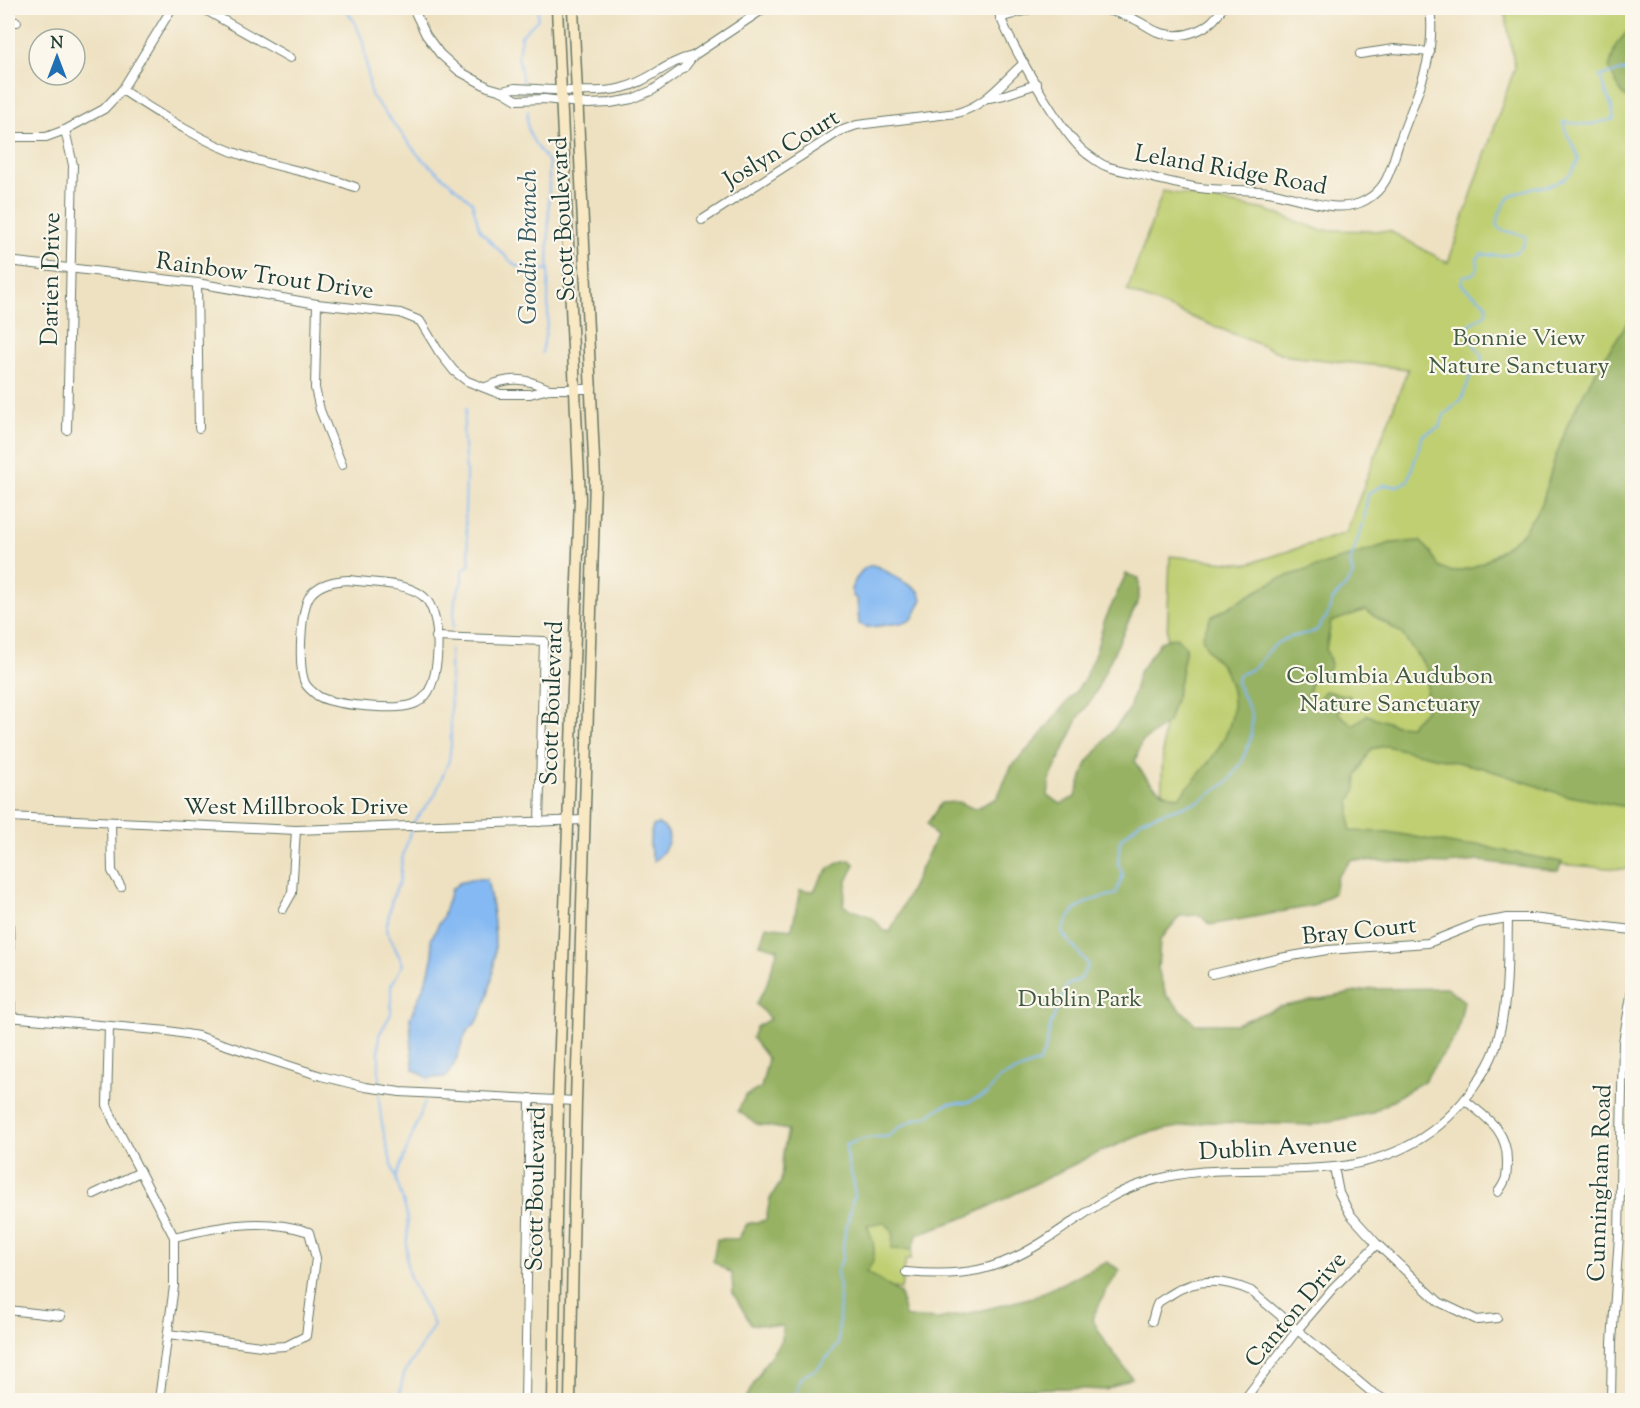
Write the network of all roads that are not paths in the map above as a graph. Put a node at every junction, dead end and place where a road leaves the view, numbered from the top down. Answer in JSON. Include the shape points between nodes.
{"nodes":[{"id":1,"x":172,"y":8,"type":"edge"},
{"id":2,"x":202,"y":8,"type":"edge"},
{"id":3,"x":413,"y":8,"type":"edge"},
{"id":4,"x":557,"y":8,"type":"edge"},
{"id":5,"x":573,"y":8,"type":"edge"},
{"id":6,"x":765,"y":8,"type":"edge"},
{"id":7,"x":997,"y":8,"type":"edge"},
{"id":8,"x":1034,"y":8,"type":"edge"},
{"id":9,"x":1097,"y":8,"type":"edge"},
{"id":10,"x":1222,"y":8,"type":"edge"},
{"id":11,"x":1430,"y":8,"type":"edge"},
{"id":12,"x":1000,"y":18,"type":"junction"},
{"id":13,"x":1430,"y":52,"type":"junction"},
{"id":14,"x":1360,"y":54,"type":"dead end"},
{"id":15,"x":693,"y":56,"type":"junction"},
{"id":16,"x":290,"y":58,"type":"dead end"},
{"id":17,"x":1024,"y":63,"type":"junction"},
{"id":18,"x":1037,"y":84,"type":"junction"},
{"id":19,"x":560,"y":89,"type":"junction"},
{"id":20,"x":122,"y":90,"type":"junction"},
{"id":21,"x":576,"y":90,"type":"junction"},
{"id":22,"x":502,"y":91,"type":"junction"},
{"id":23,"x":989,"y":98,"type":"junction"},
{"id":24,"x":561,"y":101,"type":"junction"},
{"id":25,"x":576,"y":103,"type":"junction"},
{"id":26,"x":65,"y":130,"type":"junction"},
{"id":27,"x":8,"y":137,"type":"edge"},
{"id":28,"x":355,"y":187,"type":"dead end"},
{"id":29,"x":702,"y":220,"type":"dead end"},
{"id":30,"x":8,"y":261,"type":"edge"},
{"id":31,"x":70,"y":268,"type":"junction"},
{"id":32,"x":197,"y":284,"type":"junction"},
{"id":33,"x":317,"y":304,"type":"junction"},
{"id":34,"x":486,"y":387,"type":"junction"},
{"id":35,"x":549,"y":389,"type":"junction"},
{"id":36,"x":575,"y":389,"type":"junction"},
{"id":37,"x":592,"y":389,"type":"junction"},
{"id":38,"x":199,"y":428,"type":"dead end"},
{"id":39,"x":67,"y":430,"type":"dead end"},
{"id":40,"x":342,"y":465,"type":"dead end"},
{"id":41,"x":436,"y":637,"type":"junction"},
{"id":42,"x":8,"y":817,"type":"edge"},
{"id":43,"x":584,"y":820,"type":"junction"},
{"id":44,"x":568,"y":821,"type":"junction"},
{"id":45,"x":111,"y":822,"type":"junction"},
{"id":46,"x":539,"y":822,"type":"junction"},
{"id":47,"x":296,"y":830,"type":"junction"},
{"id":48,"x":8,"y":875,"type":"edge"},
{"id":49,"x":121,"y":886,"type":"dead end"},
{"id":50,"x":283,"y":909,"type":"dead end"},
{"id":51,"x":1508,"y":918,"type":"junction"},
{"id":52,"x":1632,"y":930,"type":"edge"},
{"id":53,"x":1632,"y":967,"type":"edge"},
{"id":54,"x":1212,"y":974,"type":"dead end"},
{"id":55,"x":9,"y":1017,"type":"edge"},
{"id":56,"x":109,"y":1027,"type":"junction"},
{"id":57,"x":8,"y":1037,"type":"edge"},
{"id":58,"x":1623,"y":1042,"type":"junction"},
{"id":59,"x":1632,"y":1043,"type":"edge"},
{"id":60,"x":530,"y":1098,"type":"junction"},
{"id":61,"x":558,"y":1100,"type":"junction"},
{"id":62,"x":1465,"y":1100,"type":"junction"},
{"id":63,"x":576,"y":1101,"type":"junction"},
{"id":64,"x":1620,"y":1152,"type":"junction"},
{"id":65,"x":1632,"y":1154,"type":"edge"},
{"id":66,"x":1334,"y":1167,"type":"junction"},
{"id":67,"x":140,"y":1172,"type":"junction"},
{"id":68,"x":1498,"y":1192,"type":"dead end"},
{"id":69,"x":94,"y":1194,"type":"dead end"},
{"id":70,"x":174,"y":1237,"type":"junction"},
{"id":71,"x":1377,"y":1244,"type":"junction"},
{"id":72,"x":906,"y":1272,"type":"dead end"},
{"id":73,"x":8,"y":1310,"type":"edge"},
{"id":74,"x":61,"y":1316,"type":"dead end"},
{"id":75,"x":1497,"y":1318,"type":"dead end"},
{"id":76,"x":1152,"y":1321,"type":"dead end"},
{"id":77,"x":1298,"y":1329,"type":"junction"},
{"id":78,"x":168,"y":1334,"type":"junction"},
{"id":79,"x":159,"y":1401,"type":"edge"},
{"id":80,"x":525,"y":1401,"type":"edge"},
{"id":81,"x":553,"y":1401,"type":"edge"},
{"id":82,"x":570,"y":1401,"type":"edge"},
{"id":83,"x":1244,"y":1401,"type":"edge"},
{"id":84,"x":1385,"y":1401,"type":"edge"},
{"id":85,"x":1611,"y":1401,"type":"edge"}],
"edges":[{"from":1,"to":20,"type":"street"},
{"from":2,"to":16,"type":"street"},
{"from":3,"to":22,"type":"street","via":[[440,54],[459,71]]},
{"from":4,"to":19,"type":"main road","name":"Scott Boulevard"},
{"from":5,"to":21,"type":"main road","name":"Scott Boulevard"},
{"from":6,"to":15,"type":"street"},
{"from":7,"to":12,"type":"street","name":"Leland Ridge Road"},
{"from":8,"to":12,"type":"street"},
{"from":9,"to":10,"type":"street","via":[[1130,17],[1159,33],[1178,35],[1210,24]]},
{"from":11,"to":13,"type":"street"},
{"from":12,"to":17,"type":"street","name":"Leland Ridge Road"},
{"from":13,"to":14,"type":"street","via":[[1394,49]]},
{"from":13,"to":18,"type":"street","name":"Leland Ridge Road","via":[[1387,180],[1365,201],[1348,206],[1269,192],[1201,188],[1106,166],[1085,153],[1063,127]]},
{"from":15,"to":21,"type":"street","via":[[620,89]]},
{"from":15,"to":25,"type":"street","via":[[670,80],[632,99]]},
{"from":17,"to":18,"type":"street","name":"Leland Ridge Road"},
{"from":17,"to":23,"type":"street","name":"Joslyn Court"},
{"from":18,"to":23,"type":"street","name":"Joslyn Court"},
{"from":19,"to":21,"type":"street"},
{"from":19,"to":22,"type":"street"},
{"from":19,"to":24,"type":"main road","name":"Scott Boulevard"},
{"from":20,"to":26,"type":"street","via":[[104,109]]},
{"from":20,"to":28,"type":"street","via":[[205,140],[243,156]]},
{"from":21,"to":25,"type":"main road","name":"Scott Boulevard"},
{"from":22,"to":24,"type":"street","via":[[517,100]]},
{"from":23,"to":29,"type":"street","name":"Joslyn Court","via":[[957,113],[857,125],[840,131]]},
{"from":24,"to":25,"type":"street"},
{"from":24,"to":36,"type":"main road","name":"Scott Boulevard"},
{"from":25,"to":37,"type":"main road","name":"Scott Boulevard"},
{"from":26,"to":27,"type":"street","via":[[46,137]]},
{"from":26,"to":31,"type":"street","name":"Darien Drive","via":[[73,165]]},
{"from":30,"to":31,"type":"street","name":"Rainbow Trout Drive"},
{"from":31,"to":32,"type":"street","name":"Rainbow Trout Drive"},
{"from":31,"to":39,"type":"street","name":"Darien Drive"},
{"from":32,"to":33,"type":"street","name":"Rainbow Trout Drive"},
{"from":32,"to":38,"type":"street"},
{"from":33,"to":34,"type":"street","name":"Rainbow Trout Drive","via":[[400,314],[420,321],[454,371],[467,381]]},
{"from":33,"to":40,"type":"street","via":[[315,388]]},
{"from":34,"to":35,"type":"street","name":"Rainbow Trout Drive","via":[[514,395]]},
{"from":34,"to":35,"type":"street","name":"Rainbow Trout Drive","via":[[503,380],[529,380]]},
{"from":35,"to":36,"type":"street","name":"Rainbow Trout Drive"},
{"from":36,"to":37,"type":"street","name":"Rainbow Trout Drive"},
{"from":36,"to":44,"type":"main road","name":"Scott Boulevard","via":[[580,498]]},
{"from":37,"to":43,"type":"main road","name":"Scott Boulevard","via":[[595,480]]},
{"from":41,"to":41,"type":"street","via":[[431,606],[413,589],[332,581],[310,595],[304,611],[302,670],[306,685],[318,696],[339,702],[412,706],[433,683],[437,668]]},
{"from":41,"to":46,"type":"street","via":[[544,641]]},
{"from":42,"to":45,"type":"street","name":"West Millbrook Drive"},
{"from":43,"to":44,"type":"street","name":"West Millbrook Drive"},
{"from":43,"to":63,"type":"main road","name":"Scott Boulevard"},
{"from":44,"to":46,"type":"street","name":"West Millbrook Drive"},
{"from":44,"to":61,"type":"main road","name":"Scott Boulevard"},
{"from":45,"to":47,"type":"street","name":"West Millbrook Drive"},
{"from":45,"to":49,"type":"street","via":[[112,871]]},
{"from":46,"to":47,"type":"street","name":"West Millbrook Drive"},
{"from":47,"to":50,"type":"street","via":[[292,893]]},
{"from":48,"to":55,"type":"street"},
{"from":51,"to":52,"type":"street","name":"Bray Court"},
{"from":51,"to":54,"type":"street","name":"Bray Court","via":[[1478,923],[1428,943],[1327,950]]},
{"from":51,"to":62,"type":"street","name":"Dublin Avenue","via":[[1507,995],[1498,1041],[1486,1070]]},
{"from":53,"to":58,"type":"street","name":"Cunningham Road"},
{"from":55,"to":56,"type":"street"},
{"from":55,"to":57,"type":"street"},
{"from":56,"to":60,"type":"street","via":[[198,1036],[365,1087]]},
{"from":56,"to":67,"type":"street","via":[[107,1105]]},
{"from":58,"to":59,"type":"street"},
{"from":58,"to":64,"type":"street","name":"Cunningham Road"},
{"from":60,"to":61,"type":"street"},
{"from":60,"to":80,"type":"street"},
{"from":61,"to":63,"type":"street"},
{"from":61,"to":81,"type":"main road","name":"Scott Boulevard"},
{"from":62,"to":66,"type":"street","name":"Dublin Avenue","via":[[1445,1123],[1414,1144],[1379,1159]]},
{"from":62,"to":68,"type":"street","via":[[1501,1133],[1507,1149],[1507,1179]]},
{"from":63,"to":82,"type":"main road","name":"Scott Boulevard"},
{"from":64,"to":65,"type":"street"},
{"from":64,"to":85,"type":"street","name":"Cunningham Road"},
{"from":66,"to":71,"type":"street","via":[[1339,1193],[1350,1214]]},
{"from":66,"to":72,"type":"street","name":"Dublin Avenue","via":[[1225,1168],[1158,1178],[1099,1203],[1043,1242],[996,1266],[963,1274]]},
{"from":67,"to":69,"type":"street"},
{"from":67,"to":70,"type":"street"},
{"from":70,"to":78,"type":"street","via":[[174,1286]]},
{"from":70,"to":78,"type":"street","via":[[218,1226],[288,1225],[309,1232],[316,1258],[306,1336],[286,1346],[270,1347]]},
{"from":71,"to":75,"type":"street","via":[[1439,1302],[1477,1320]]},
{"from":71,"to":77,"type":"street","name":"Canton Drive"},
{"from":73,"to":74,"type":"street"},
{"from":76,"to":77,"type":"street","via":[[1158,1303],[1180,1288],[1214,1281],[1251,1291]]},
{"from":77,"to":83,"type":"street","name":"Canton Drive"},
{"from":77,"to":84,"type":"street"},
{"from":78,"to":79,"type":"street"}]}
